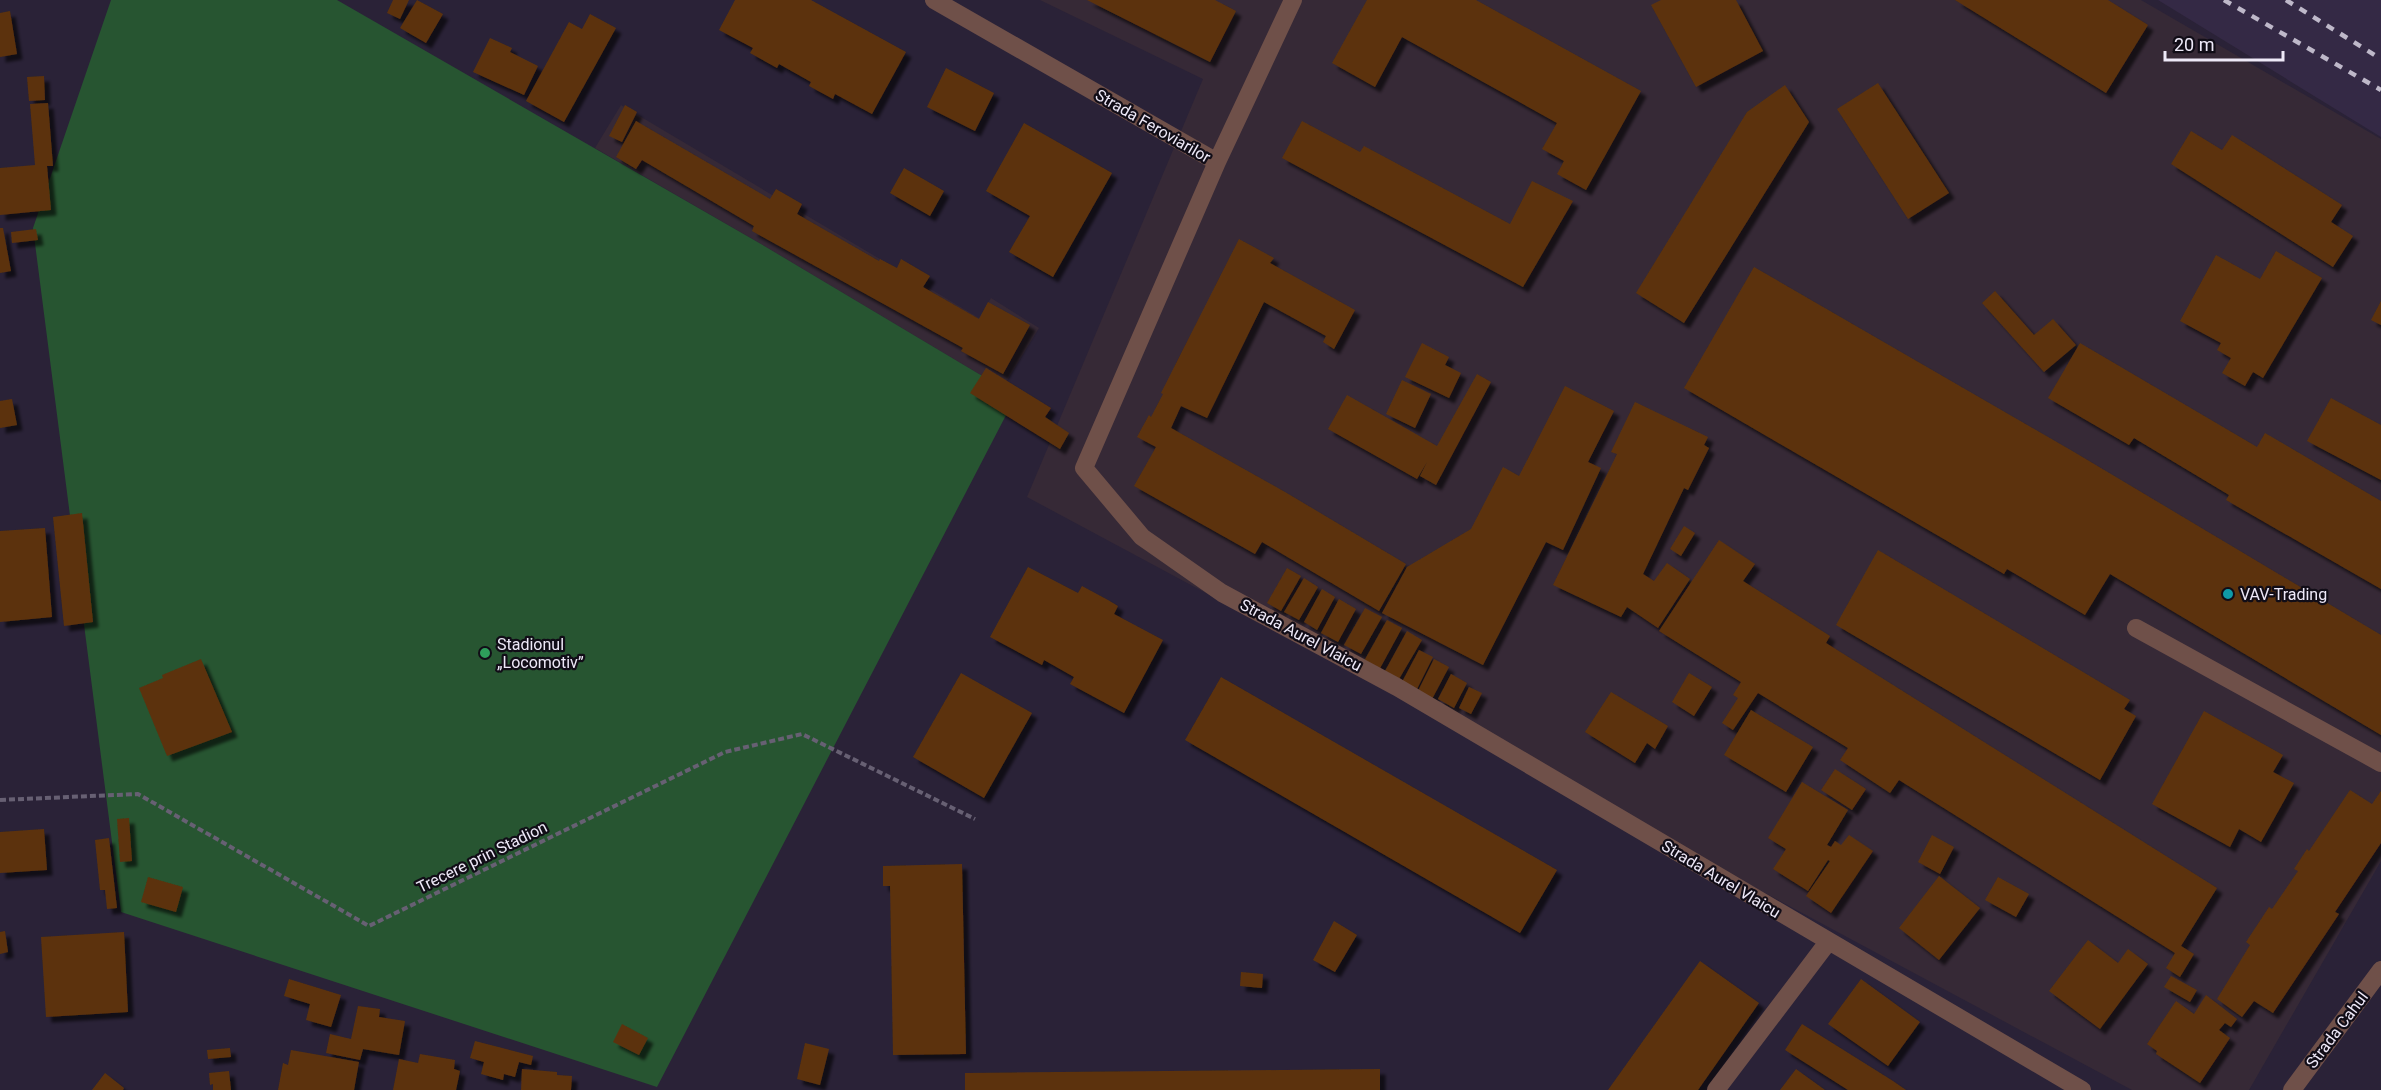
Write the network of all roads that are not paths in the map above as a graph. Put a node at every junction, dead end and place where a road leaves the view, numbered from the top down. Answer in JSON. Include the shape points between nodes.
{"nodes":[{"id":1,"x":934,"y":0,"type":"edge"},
{"id":2,"x":1293,"y":0,"type":"edge"},
{"id":3,"x":1216,"y":162,"type":"junction"},
{"id":4,"x":2136,"y":628,"type":"dead end"},
{"id":5,"x":2381,"y":764,"type":"edge"},
{"id":6,"x":1828,"y":942,"type":"junction"},
{"id":7,"x":2381,"y":970,"type":"edge"},
{"id":8,"x":1716,"y":1090,"type":"edge"},
{"id":9,"x":2082,"y":1090,"type":"edge"},
{"id":10,"x":2292,"y":1090,"type":"edge"}],
"edges":[{"from":1,"to":3,"type":"street","name":"Strada Feroviarilor"},
{"from":2,"to":3,"type":"street","name":"Strada Feroviarilor"},
{"from":3,"to":6,"type":"street","name":"Strada Aurel Vlaicu","via":[[1084,468],[1142,537],[1222,593],[1396,687]]},
{"from":4,"to":5,"type":"street"},
{"from":6,"to":8,"type":"street"},
{"from":6,"to":9,"type":"street","name":"Strada Aurel Vlaicu"},
{"from":7,"to":10,"type":"street","name":"Strada Cahul"}]}
